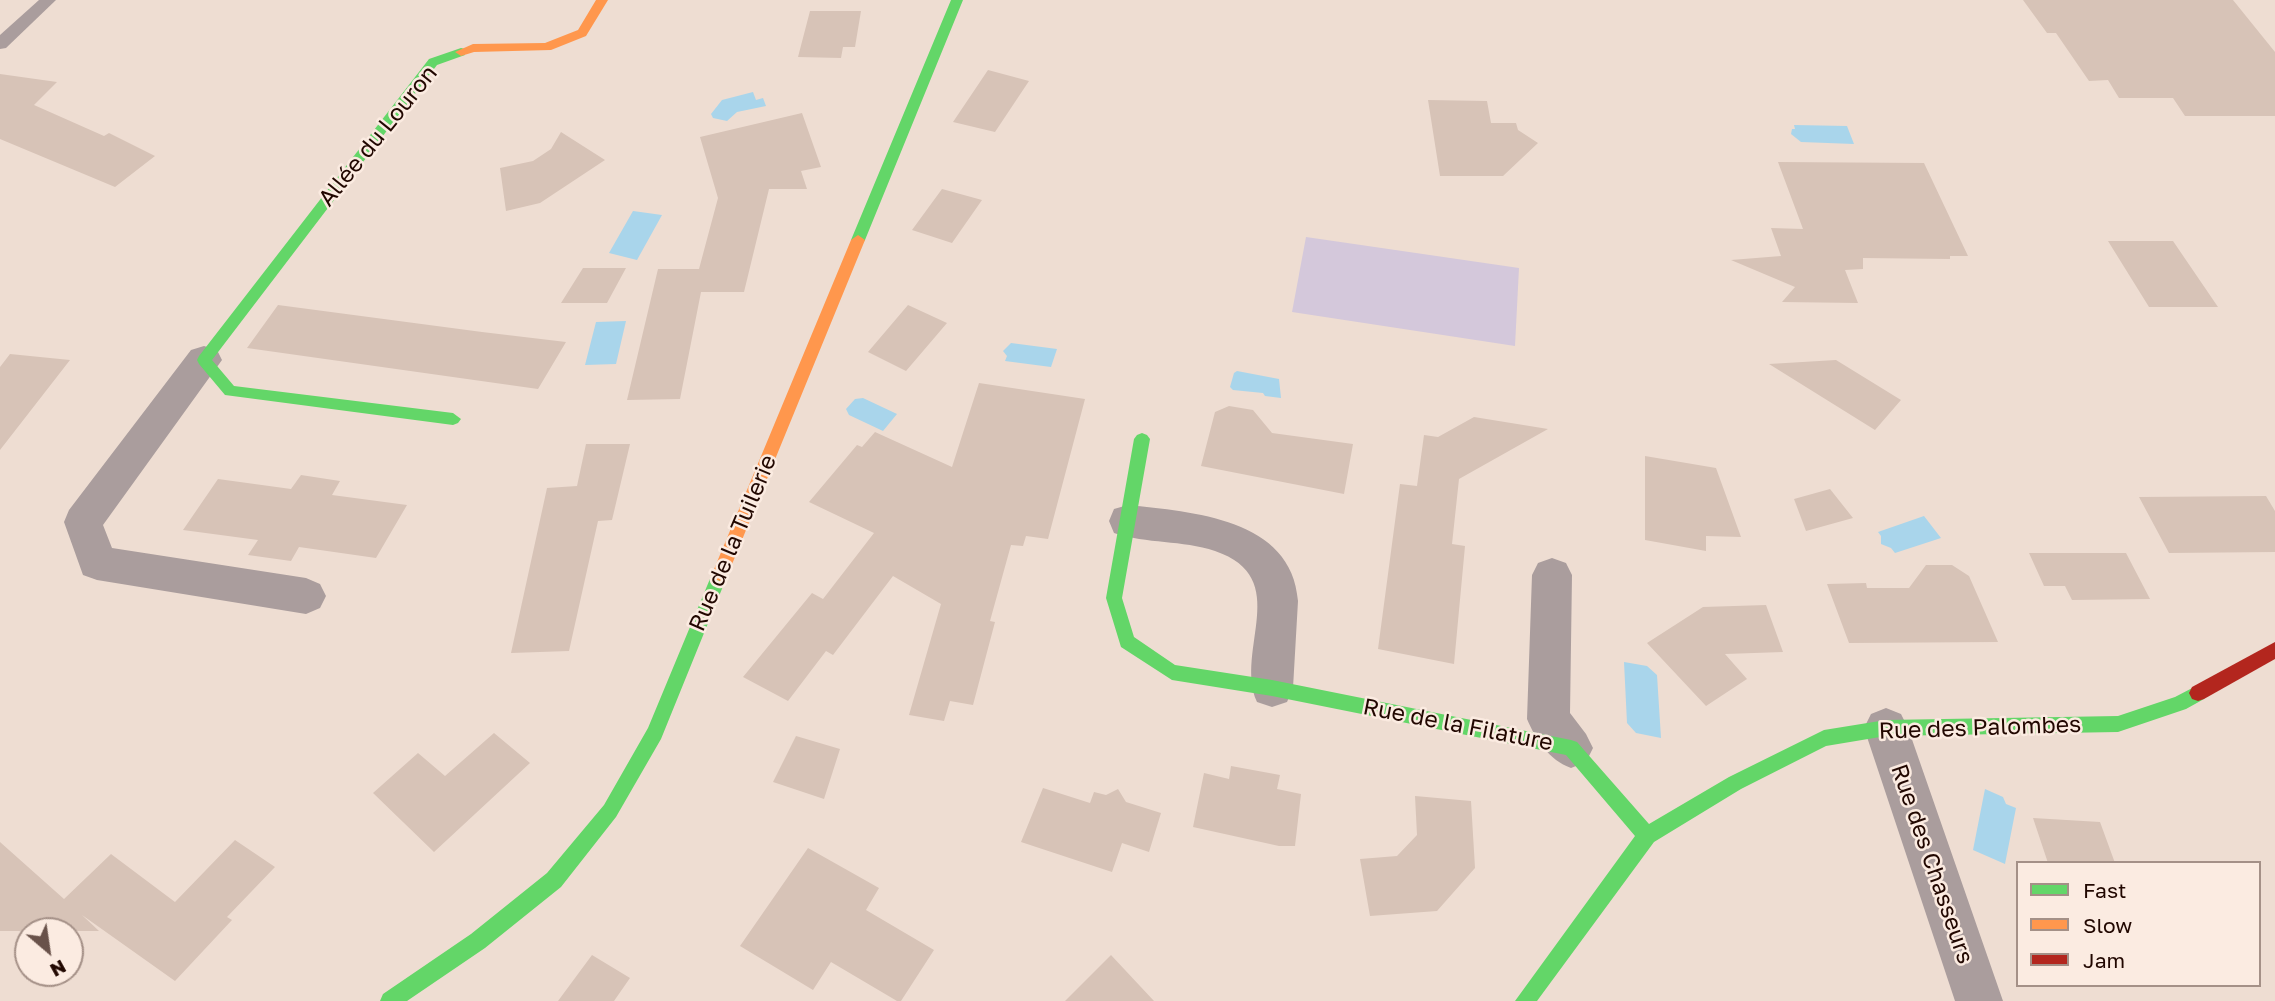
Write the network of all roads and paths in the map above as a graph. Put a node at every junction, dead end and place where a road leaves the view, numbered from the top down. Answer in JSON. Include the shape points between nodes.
{"nodes":[{"id":1,"x":48,"y":0,"type":"edge"},
{"id":2,"x":602,"y":0,"type":"edge"},
{"id":3,"x":957,"y":0,"type":"edge"},
{"id":4,"x":0,"y":44,"type":"edge"},
{"id":5,"x":204,"y":360,"type":"junction"},
{"id":6,"x":453,"y":419,"type":"dead end"},
{"id":7,"x":1142,"y":439,"type":"dead end"},
{"id":8,"x":1128,"y":521,"type":"junction"},
{"id":9,"x":1552,"y":575,"type":"dead end"},
{"id":10,"x":306,"y":596,"type":"dead end"},
{"id":11,"x":2275,"y":650,"type":"edge"},
{"id":12,"x":1272,"y":688,"type":"junction"},
{"id":13,"x":1886,"y":728,"type":"junction"},
{"id":14,"x":1571,"y":748,"type":"junction"},
{"id":15,"x":1647,"y":836,"type":"junction"},
{"id":16,"x":390,"y":1001,"type":"edge"},
{"id":17,"x":1525,"y":1001,"type":"edge"},
{"id":18,"x":1979,"y":1001,"type":"edge"}],
"edges":[{"from":1,"to":4,"type":"lane"},
{"from":2,"to":5,"type":"street","name":"Allée du Louron","via":[[582,33],[547,47],[473,48],[433,62]]},
{"from":3,"to":16,"type":"street","name":"Rue de la Tuilerie","via":[[649,744],[610,811],[554,880],[478,941]]},
{"from":5,"to":6,"type":"street","via":[[230,391]]},
{"from":5,"to":10,"type":"street","name":"Allée du Louron","via":[[83,522],[97,563]]},
{"from":7,"to":8,"type":"street","name":"Rue de la Filature"},
{"from":8,"to":12,"type":"street","via":[[1213,532],[1264,558],[1277,590]]},
{"from":8,"to":12,"type":"street","name":"Rue de la Filature","via":[[1114,598],[1127,642],[1172,672]]},
{"from":9,"to":14,"type":"street","via":[[1548,719]]},
{"from":11,"to":13,"type":"street","name":"Rue des Palombes","via":[[2180,703],[2118,723]]},
{"from":12,"to":14,"type":"street","name":"Rue de la Filature"},
{"from":13,"to":15,"type":"street","name":"Rue des Palombes","via":[[1824,738],[1735,783]]},
{"from":13,"to":18,"type":"street","name":"Rue des Chasseurs"},
{"from":14,"to":15,"type":"street","name":"Rue de la Filature"},
{"from":15,"to":17,"type":"street","name":"Rue des Palombes"}]}
